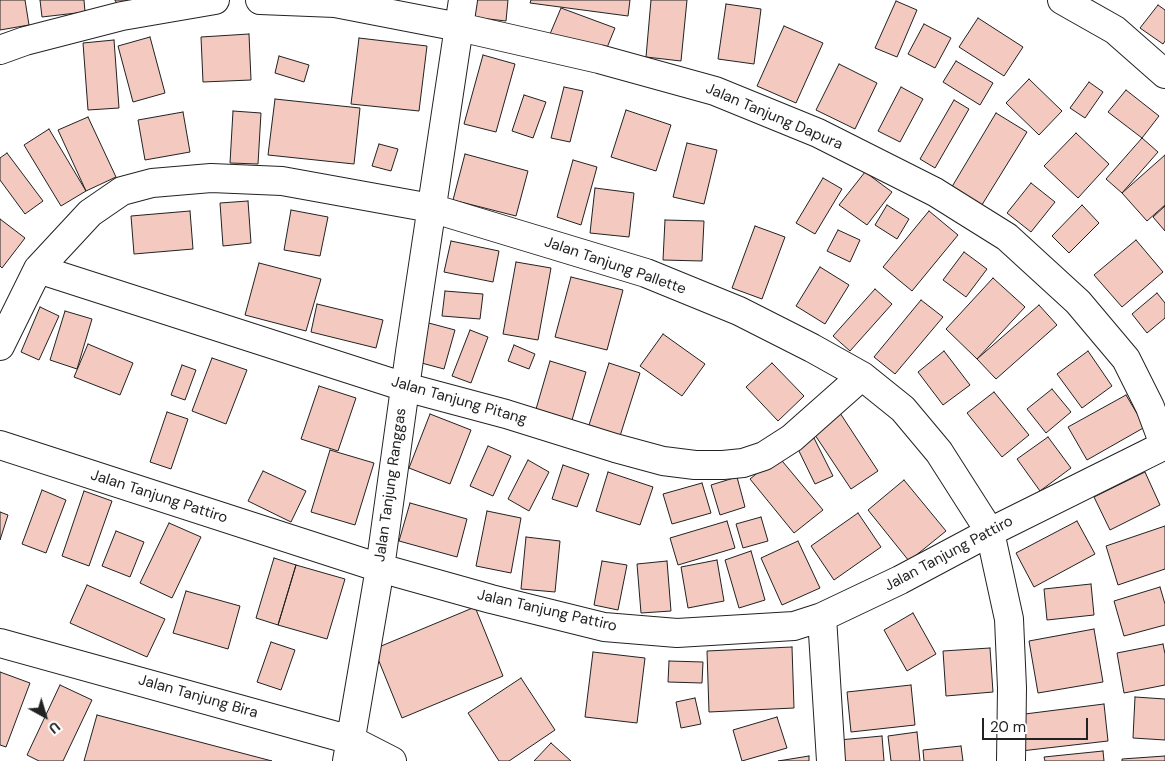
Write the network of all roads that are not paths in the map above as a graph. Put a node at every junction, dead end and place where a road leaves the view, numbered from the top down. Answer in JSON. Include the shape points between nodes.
{"nodes":[{"id":1,"x":215,"y":0,"type":"edge"},
{"id":2,"x":260,"y":0,"type":"edge"},
{"id":3,"x":463,"y":0,"type":"edge"},
{"id":4,"x":1062,"y":0,"type":"edge"},
{"id":5,"x":460,"y":27,"type":"junction"},
{"id":6,"x":0,"y":50,"type":"edge"},
{"id":7,"x":1165,"y":74,"type":"edge"},
{"id":8,"x":432,"y":208,"type":"junction"},
{"id":9,"x":38,"y":270,"type":"junction"},
{"id":10,"x":0,"y":346,"type":"edge"},
{"id":11,"x":862,"y":376,"type":"junction"},
{"id":12,"x":405,"y":387,"type":"junction"},
{"id":13,"x":0,"y":445,"type":"edge"},
{"id":14,"x":1165,"y":446,"type":"edge"},
{"id":15,"x":990,"y":532,"type":"junction"},
{"id":16,"x":380,"y":568,"type":"junction"},
{"id":17,"x":822,"y":617,"type":"junction"},
{"id":18,"x":0,"y":643,"type":"edge"},
{"id":19,"x":349,"y":750,"type":"edge"},
{"id":20,"x":392,"y":761,"type":"edge"},
{"id":21,"x":831,"y":761,"type":"edge"},
{"id":22,"x":1011,"y":761,"type":"edge"}],
"edges":[{"from":1,"to":6,"type":"street","via":[[122,16],[25,40]]},
{"from":2,"to":5,"type":"street","name":"Jalan Tanjung Dapura","via":[[335,3]]},
{"from":3,"to":5,"type":"street","name":"Jalan Tanjung Ranggas"},
{"from":4,"to":7,"type":"street","via":[[1115,30]]},
{"from":5,"to":8,"type":"street","name":"Jalan Tanjung Ranggas"},
{"from":5,"to":14,"type":"street","name":"Jalan Tanjung Dapura","via":[[599,59],[715,91],[818,133],[935,192],[1007,237],[1078,302],[1126,359]]},
{"from":8,"to":9,"type":"street","name":"Jalan Tanjung Pallette","via":[[282,181],[211,178],[152,183],[122,191],[90,213]]},
{"from":8,"to":11,"type":"street","name":"Jalan Tanjung Pallette","via":[[646,273],[739,311]]},
{"from":8,"to":12,"type":"street","name":"Jalan Tanjung Ranggas"},
{"from":9,"to":10,"type":"street","name":"Jalan Tanjung Pallette"},
{"from":9,"to":12,"type":"street","name":"Jalan Tanjung Pitang"},
{"from":11,"to":12,"type":"street","name":"Jalan Tanjung Pitang","via":[[792,438],[764,456],[723,465],[663,461]]},
{"from":11,"to":15,"type":"street","name":"Jalan Tanjung Pallette","via":[[903,410],[939,452]]},
{"from":12,"to":16,"type":"street","name":"Jalan Tanjung Ranggas"},
{"from":13,"to":16,"type":"street","name":"Jalan Tanjung Pattiro"},
{"from":14,"to":15,"type":"street","name":"Jalan Tanjung Pattiro"},
{"from":15,"to":17,"type":"street","name":"Jalan Tanjung Pattiro"},
{"from":15,"to":22,"type":"street","name":"Jalan Tanjung Pallette","via":[[1009,619]]},
{"from":16,"to":17,"type":"street","name":"Jalan Tanjung Pattiro","via":[[604,626],[686,633],[794,626]]},
{"from":16,"to":19,"type":"street","name":"Jalan Tanjung Ranggas"},
{"from":17,"to":21,"type":"street"},
{"from":18,"to":19,"type":"street","name":"Jalan Tanjung Bira"},
{"from":19,"to":20,"type":"street","name":"Jalan Tanjung Bira"}]}
